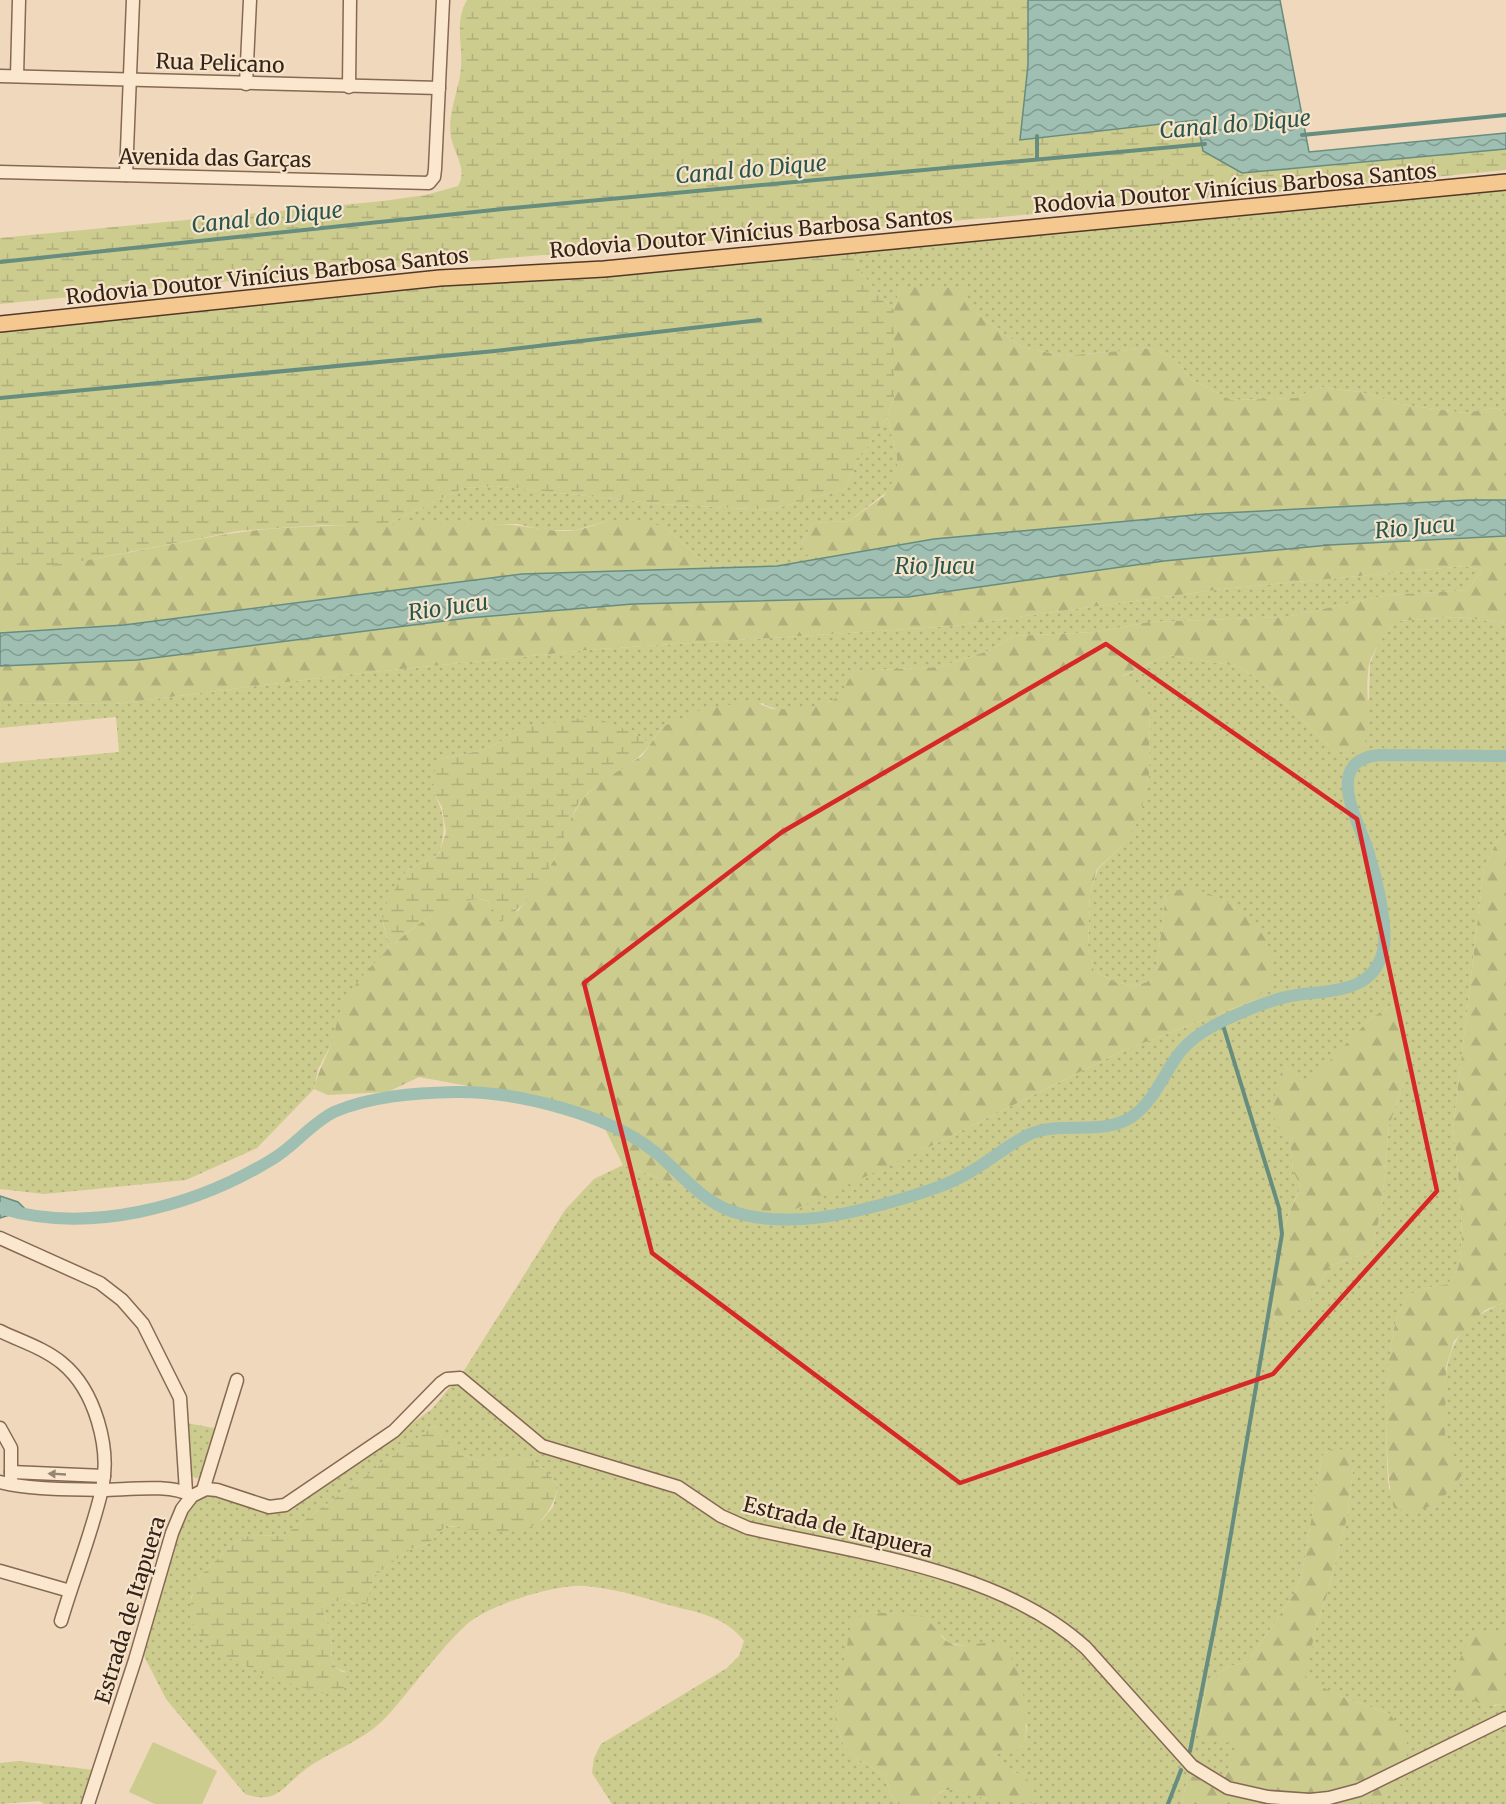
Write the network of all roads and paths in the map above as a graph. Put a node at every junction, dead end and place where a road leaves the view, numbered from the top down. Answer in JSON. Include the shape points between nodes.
{"nodes":[{"id":1,"x":19,"y":0,"type":"edge"},
{"id":2,"x":133,"y":0,"type":"edge"},
{"id":3,"x":250,"y":0,"type":"edge"},
{"id":4,"x":350,"y":0,"type":"edge"},
{"id":5,"x":443,"y":0,"type":"edge"},
{"id":6,"x":0,"y":76,"type":"edge"},
{"id":7,"x":17,"y":76,"type":"junction"},
{"id":8,"x":131,"y":80,"type":"junction"},
{"id":9,"x":246,"y":84,"type":"junction"},
{"id":10,"x":349,"y":87,"type":"junction"},
{"id":11,"x":439,"y":88,"type":"junction"},
{"id":12,"x":0,"y":172,"type":"edge"},
{"id":13,"x":126,"y":175,"type":"junction"},
{"id":14,"x":1506,"y":182,"type":"edge"},
{"id":15,"x":0,"y":324,"type":"edge"},
{"id":16,"x":0,"y":1238,"type":"edge"},
{"id":17,"x":0,"y":1331,"type":"edge"},
{"id":18,"x":237,"y":1380,"type":"dead end"},
{"id":19,"x":0,"y":1428,"type":"edge"},
{"id":20,"x":104,"y":1476,"type":"junction"},
{"id":21,"x":7,"y":1479,"type":"edge"},
{"id":22,"x":102,"y":1490,"type":"junction"},
{"id":23,"x":203,"y":1490,"type":"junction"},
{"id":24,"x":189,"y":1494,"type":"junction"},
{"id":25,"x":0,"y":1571,"type":"edge"},
{"id":26,"x":69,"y":1591,"type":"junction"},
{"id":27,"x":60,"y":1621,"type":"dead end"},
{"id":28,"x":1506,"y":1719,"type":"edge"},
{"id":29,"x":88,"y":1804,"type":"edge"}],
"edges":[{"from":1,"to":7,"type":"street"},
{"from":2,"to":8,"type":"street"},
{"from":3,"to":9,"type":"street"},
{"from":4,"to":10,"type":"street"},
{"from":5,"to":11,"type":"street"},
{"from":6,"to":7,"type":"street","name":"Rua Pelicano"},
{"from":7,"to":8,"type":"street","name":"Rua Pelicano"},
{"from":8,"to":9,"type":"street","name":"Rua Pelicano"},
{"from":8,"to":13,"type":"street"},
{"from":9,"to":10,"type":"street","name":"Rua Pelicano"},
{"from":10,"to":11,"type":"street","name":"Rua Pelicano"},
{"from":11,"to":13,"type":"street","name":"Avenida das Garças","via":[[435,169],[429,183]]},
{"from":12,"to":13,"type":"street","name":"Avenida das Garças"},
{"from":14,"to":15,"type":"main road","name":"Rodovia Doutor Vinícius Barbosa Santos","via":[[616,268],[440,278]]},
{"from":16,"to":24,"type":"street","via":[[100,1283],[143,1324],[180,1398]]},
{"from":17,"to":20,"type":"street","via":[[53,1357],[81,1385],[93,1406]]},
{"from":18,"to":23,"type":"street"},
{"from":19,"to":21,"type":"street","via":[[11,1448]]},
{"from":20,"to":21,"type":"street","one_way":true},
{"from":20,"to":22,"type":"street"},
{"from":21,"to":22,"type":"street"},
{"from":22,"to":24,"type":"street","via":[[142,1488]]},
{"from":22,"to":26,"type":"street"},
{"from":23,"to":24,"type":"street"},
{"from":23,"to":28,"type":"street","name":"Estrada de Itapuera","via":[[217,1490],[269,1508],[285,1505],[394,1431],[441,1383],[460,1378],[542,1446],[678,1487],[721,1516],[748,1528],[970,1581],[1049,1619],[1086,1648],[1191,1766],[1227,1788],[1291,1801],[1329,1798],[1359,1790]]},
{"from":24,"to":29,"type":"street","name":"Estrada de Itapuera","via":[[172,1533]]},
{"from":25,"to":26,"type":"street"},
{"from":26,"to":27,"type":"street"}]}
